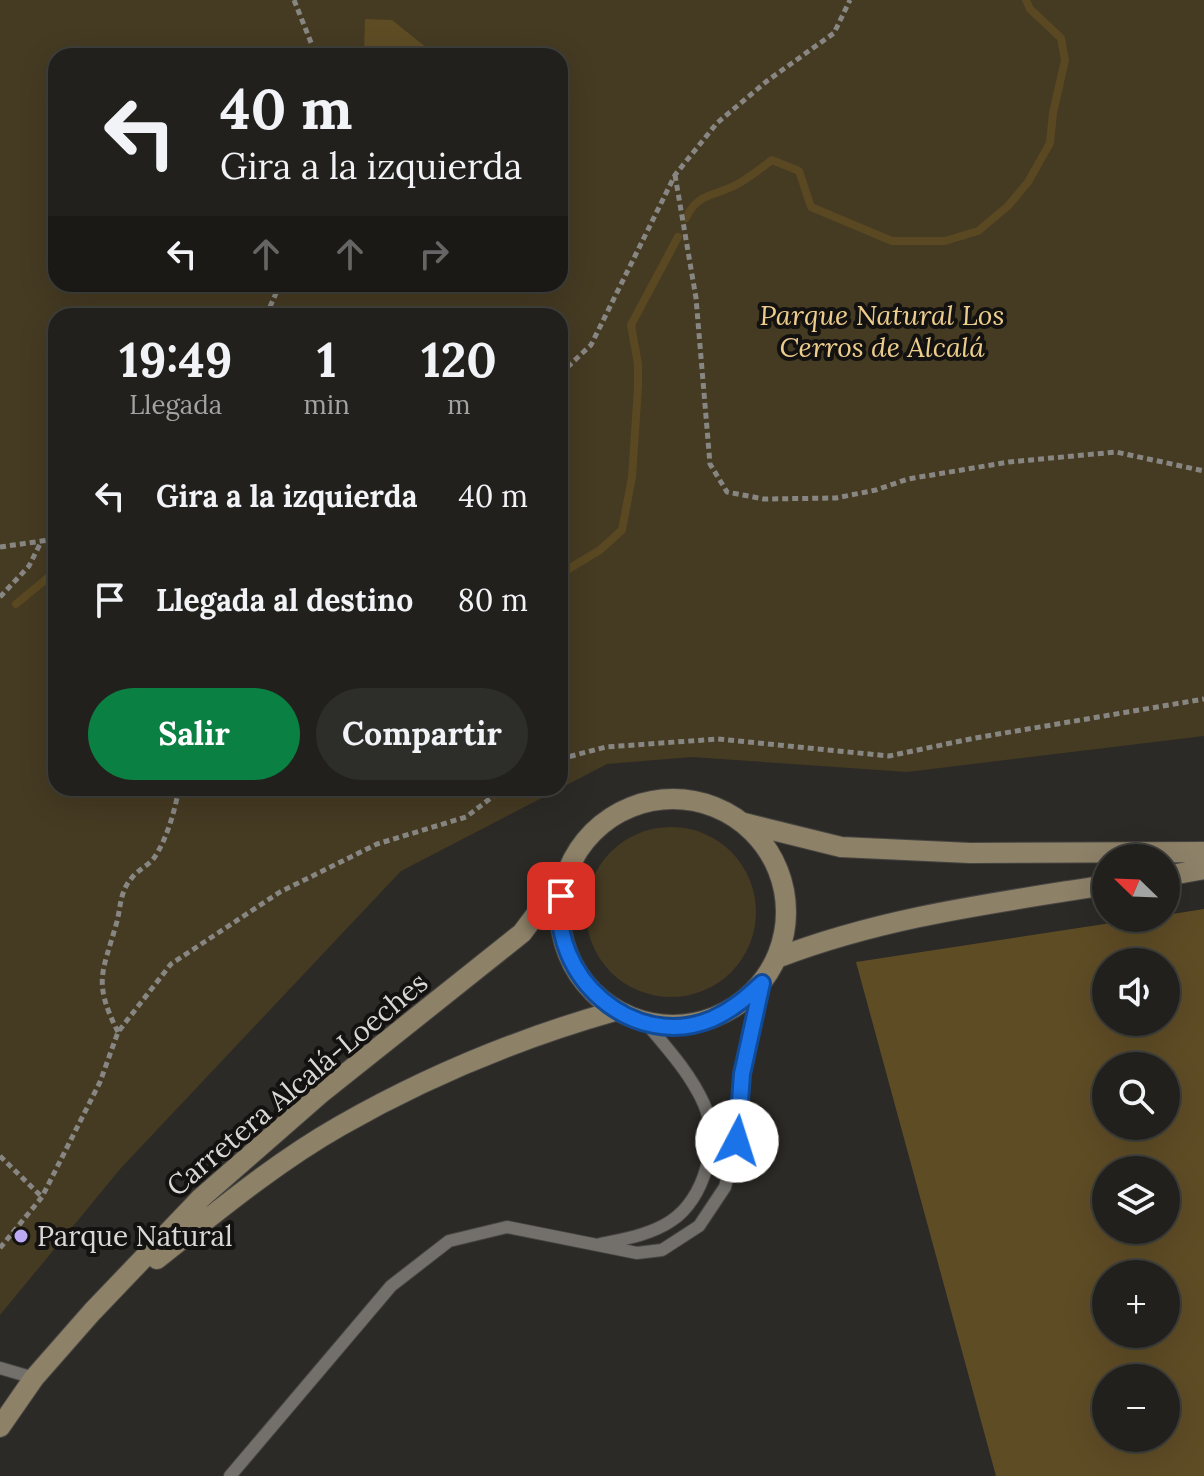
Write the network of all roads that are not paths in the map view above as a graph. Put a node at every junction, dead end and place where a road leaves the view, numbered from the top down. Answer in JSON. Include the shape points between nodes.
{"nodes":[{"id":1,"x":744,"y":823,"type":"junction"},
{"id":2,"x":1204,"y":852,"type":"edge"},
{"id":3,"x":1204,"y":869,"type":"edge"},
{"id":4,"x":1180,"y":873,"type":"edge"},
{"id":5,"x":564,"y":877,"type":"junction"},
{"id":6,"x":1092,"y":887,"type":"edge"},
{"id":7,"x":777,"y":958,"type":"junction"},
{"id":8,"x":762,"y":983,"type":"junction"},
{"id":9,"x":615,"y":1011,"type":"junction"},
{"id":10,"x":646,"y":1023,"type":"junction"},
{"id":11,"x":593,"y":1246,"type":"junction"},
{"id":12,"x":92,"y":1312,"type":"junction"},
{"id":13,"x":0,"y":1368,"type":"edge"},
{"id":14,"x":34,"y":1378,"type":"junction"},
{"id":15,"x":0,"y":1427,"type":"edge"},
{"id":16,"x":230,"y":1476,"type":"edge"}],
"edges":[{"from":1,"to":2,"type":"main road","via":[[841,847],[970,853]]},
{"from":1,"to":5,"type":"main road","via":[[713,804],[689,799],[640,802],[607,818],[580,844]]},
{"from":1,"to":7,"type":"main road","via":[[769,850],[784,885],[786,922]]},
{"from":3,"to":4,"type":"main road"},
{"from":5,"to":9,"type":"main road","via":[[558,915],[566,953],[585,986]]},
{"from":5,"to":12,"type":"main road","name":"Carretera Alcalá-Loeches","via":[[522,933],[320,1094],[201,1198]]},
{"from":6,"to":7,"type":"main road","via":[[906,918]]},
{"from":7,"to":8,"type":"main road"},
{"from":8,"to":10,"type":"main road","via":[[738,1005],[709,1020],[678,1026]]},
{"from":8,"to":11,"type":"lane","via":[[725,1187],[699,1226],[662,1250],[637,1253]]},
{"from":9,"to":10,"type":"main road"},
{"from":9,"to":12,"type":"main road","name":"Carretera Alcalá-Loeches","via":[[470,1061],[338,1127],[214,1213]]},
{"from":10,"to":11,"type":"lane","via":[[678,1061],[705,1106],[711,1155],[695,1195],[673,1221],[637,1237]]},
{"from":11,"to":16,"type":"lane","via":[[507,1227],[449,1241],[391,1286]]},
{"from":12,"to":14,"type":"main road"},
{"from":13,"to":14,"type":"lane"},
{"from":14,"to":15,"type":"main road"}]}
